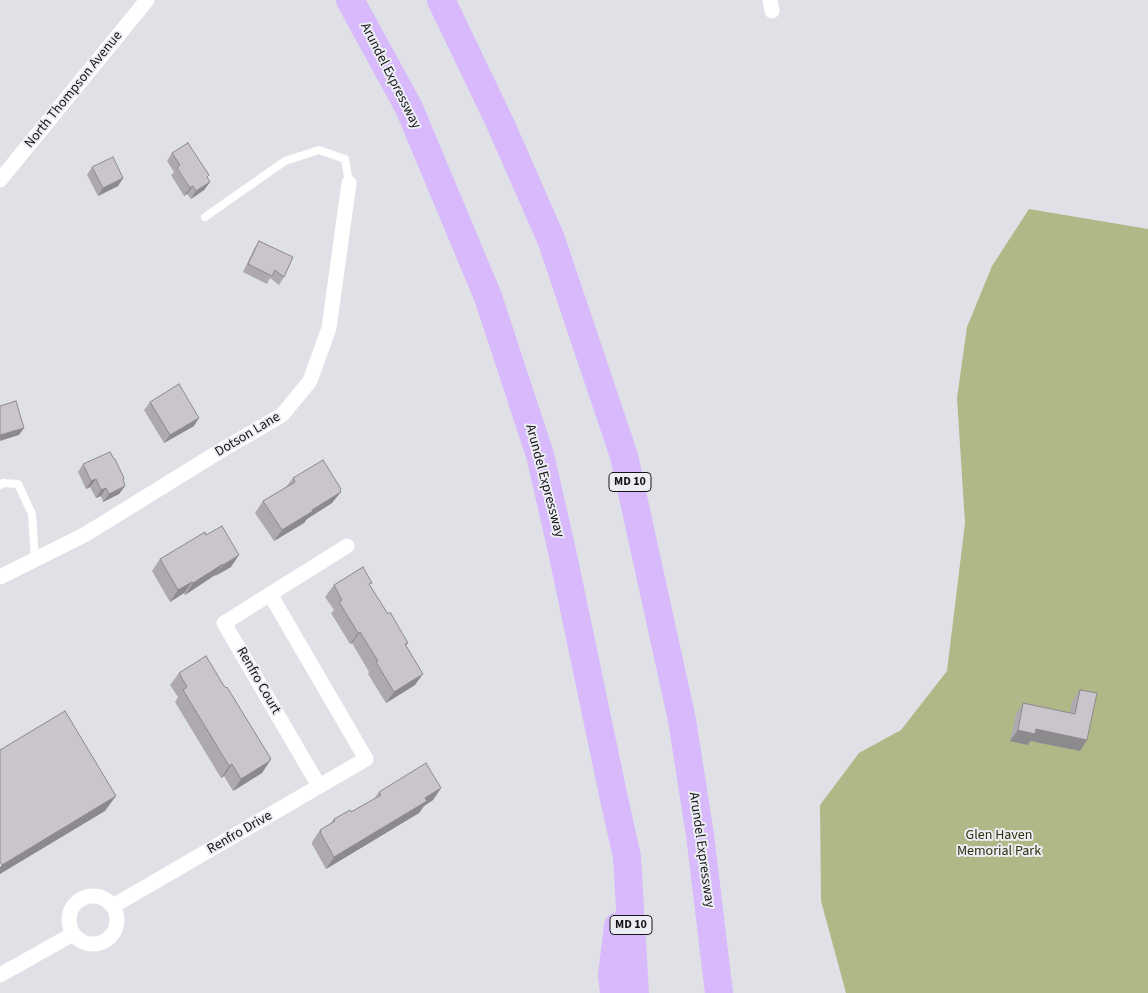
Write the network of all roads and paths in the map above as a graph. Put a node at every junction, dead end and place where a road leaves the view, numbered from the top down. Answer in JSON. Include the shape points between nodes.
{"nodes":[{"id":1,"x":147,"y":0,"type":"edge"},
{"id":2,"x":350,"y":0,"type":"edge"},
{"id":3,"x":441,"y":0,"type":"edge"},
{"id":4,"x":0,"y":180,"type":"edge"},
{"id":5,"x":349,"y":183,"type":"joint"},
{"id":6,"x":205,"y":217,"type":"dead end"},
{"id":7,"x":0,"y":485,"type":"edge"},
{"id":8,"x":347,"y":546,"type":"dead end"},
{"id":9,"x":35,"y":560,"type":"junction"},
{"id":10,"x":0,"y":577,"type":"edge"},
{"id":11,"x":270,"y":594,"type":"junction"},
{"id":12,"x":319,"y":786,"type":"junction"},
{"id":13,"x":627,"y":857,"type":"junction"},
{"id":14,"x":113,"y":906,"type":"junction"},
{"id":15,"x":73,"y":934,"type":"junction"},
{"id":16,"x":0,"y":975,"type":"edge"},
{"id":17,"x":614,"y":993,"type":"edge"},
{"id":18,"x":635,"y":993,"type":"edge"},
{"id":19,"x":719,"y":993,"type":"edge"}],
"edges":[{"from":1,"to":4,"type":"street","name":"North Thompson Avenue"},
{"from":2,"to":13,"type":"highway","name":"Arundel Expressway","number":"MD 10","via":[[409,108],[488,297],[537,446]]},
{"from":3,"to":19,"type":"highway","name":"Arundel Expressway","number":"MD 10","via":[[500,122],[551,239],[624,456],[682,720]]},
{"from":5,"to":6,"type":"lane","via":[[345,159],[319,150],[285,161]]},
{"from":5,"to":9,"type":"street","name":"Dotson Lane","via":[[329,328],[310,381],[282,416],[86,534]]},
{"from":7,"to":9,"type":"lane","via":[[18,484],[32,514]]},
{"from":8,"to":11,"type":"street","name":"Renfro Court"},
{"from":9,"to":10,"type":"street","name":"Dotson Lane"},
{"from":11,"to":12,"type":"street","name":"Renfro Court","via":[[224,623]]},
{"from":11,"to":12,"type":"street","name":"Renfro Drive","via":[[366,759]]},
{"from":12,"to":14,"type":"street","name":"Renfro Drive"},
{"from":13,"to":17,"type":"highway","via":[[612,975]]},
{"from":13,"to":18,"type":"highway","name":"Arundel Expressway","number":"MD 10"},
{"from":14,"to":15,"type":"street","via":[[118,920],[113,935],[100,943],[85,943]]},
{"from":14,"to":15,"type":"street","via":[[101,897],[81,899],[73,905],[68,919]]},
{"from":15,"to":16,"type":"street"}]}
